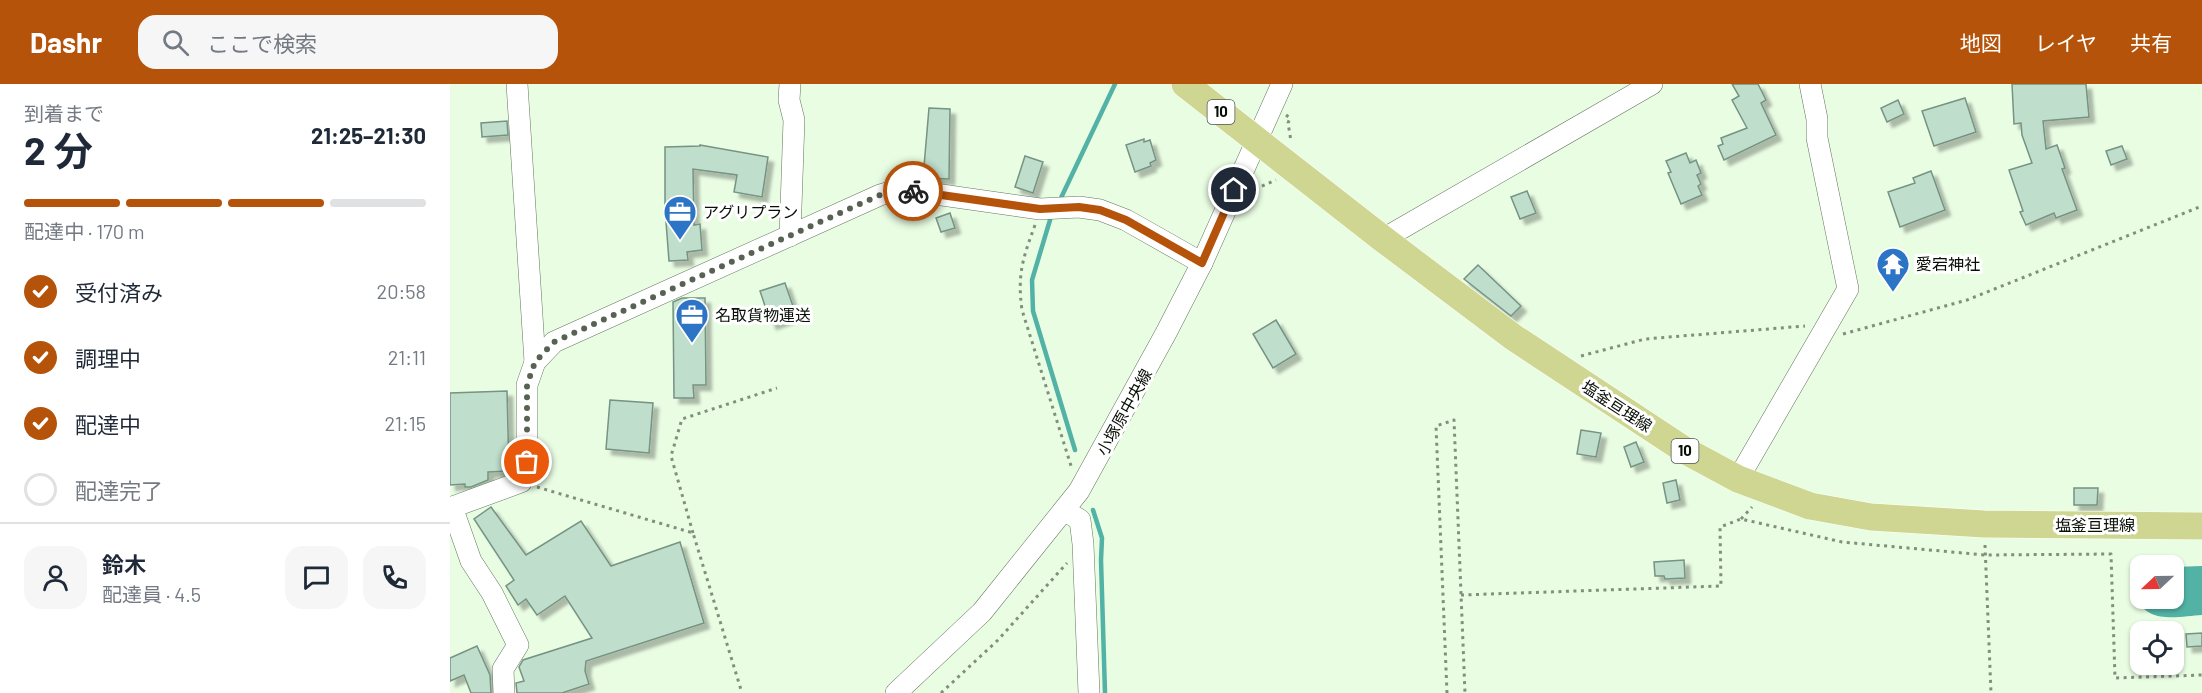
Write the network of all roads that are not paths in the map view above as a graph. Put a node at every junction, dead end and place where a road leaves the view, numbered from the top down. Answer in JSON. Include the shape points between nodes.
{"nodes":[{"id":1,"x":517,"y":84,"type":"edge"},
{"id":2,"x":790,"y":84,"type":"edge"},
{"id":3,"x":1185,"y":84,"type":"edge"},
{"id":4,"x":1282,"y":84,"type":"edge"},
{"id":5,"x":1652,"y":84,"type":"edge"},
{"id":6,"x":1810,"y":84,"type":"edge"},
{"id":7,"x":1257,"y":140,"type":"junction"},
{"id":8,"x":790,"y":236,"type":"junction"},
{"id":9,"x":1383,"y":239,"type":"junction"},
{"id":10,"x":1202,"y":263,"type":"junction"},
{"id":11,"x":535,"y":362,"type":"junction"},
{"id":12,"x":1738,"y":479,"type":"junction"},
{"id":13,"x":451,"y":507,"type":"edge"},
{"id":14,"x":1064,"y":510,"type":"junction"},
{"id":15,"x":2202,"y":525,"type":"edge"},
{"id":16,"x":504,"y":693,"type":"edge"},
{"id":17,"x":896,"y":693,"type":"edge"},
{"id":18,"x":1089,"y":693,"type":"edge"}],
"edges":[{"from":1,"to":11,"type":"street"},
{"from":2,"to":8,"type":"street","via":[[794,120]]},
{"from":3,"to":7,"type":"main road","name":"塩釜亘理線","number":"10"},
{"from":4,"to":7,"type":"street","name":"小塚原中央線"},
{"from":5,"to":9,"type":"street"},
{"from":6,"to":12,"type":"street","via":[[1848,289]]},
{"from":7,"to":9,"type":"main road","name":"塩釜亘理線","number":"10"},
{"from":7,"to":10,"type":"street","name":"小塚原中央線"},
{"from":8,"to":10,"type":"street","via":[[900,189],[1040,209],[1100,210],[1126,220]]},
{"from":8,"to":11,"type":"street","via":[[554,342]]},
{"from":9,"to":12,"type":"main road","name":"塩釜亘理線","number":"10","via":[[1513,337],[1686,451]]},
{"from":10,"to":14,"type":"street","name":"小塚原中央線","via":[[1079,491]]},
{"from":11,"to":13,"type":"street","via":[[527,385],[527,462],[521,482]]},
{"from":12,"to":15,"type":"main road","name":"塩釜亘理線","number":"10","via":[[1810,506],[1871,517],[1984,524]]},
{"from":13,"to":16,"type":"street","via":[[471,561],[518,645],[503,669]]},
{"from":14,"to":17,"type":"street","name":"小塚原中央線","via":[[982,612]]},
{"from":14,"to":18,"type":"street","via":[[1080,520]]}]}
